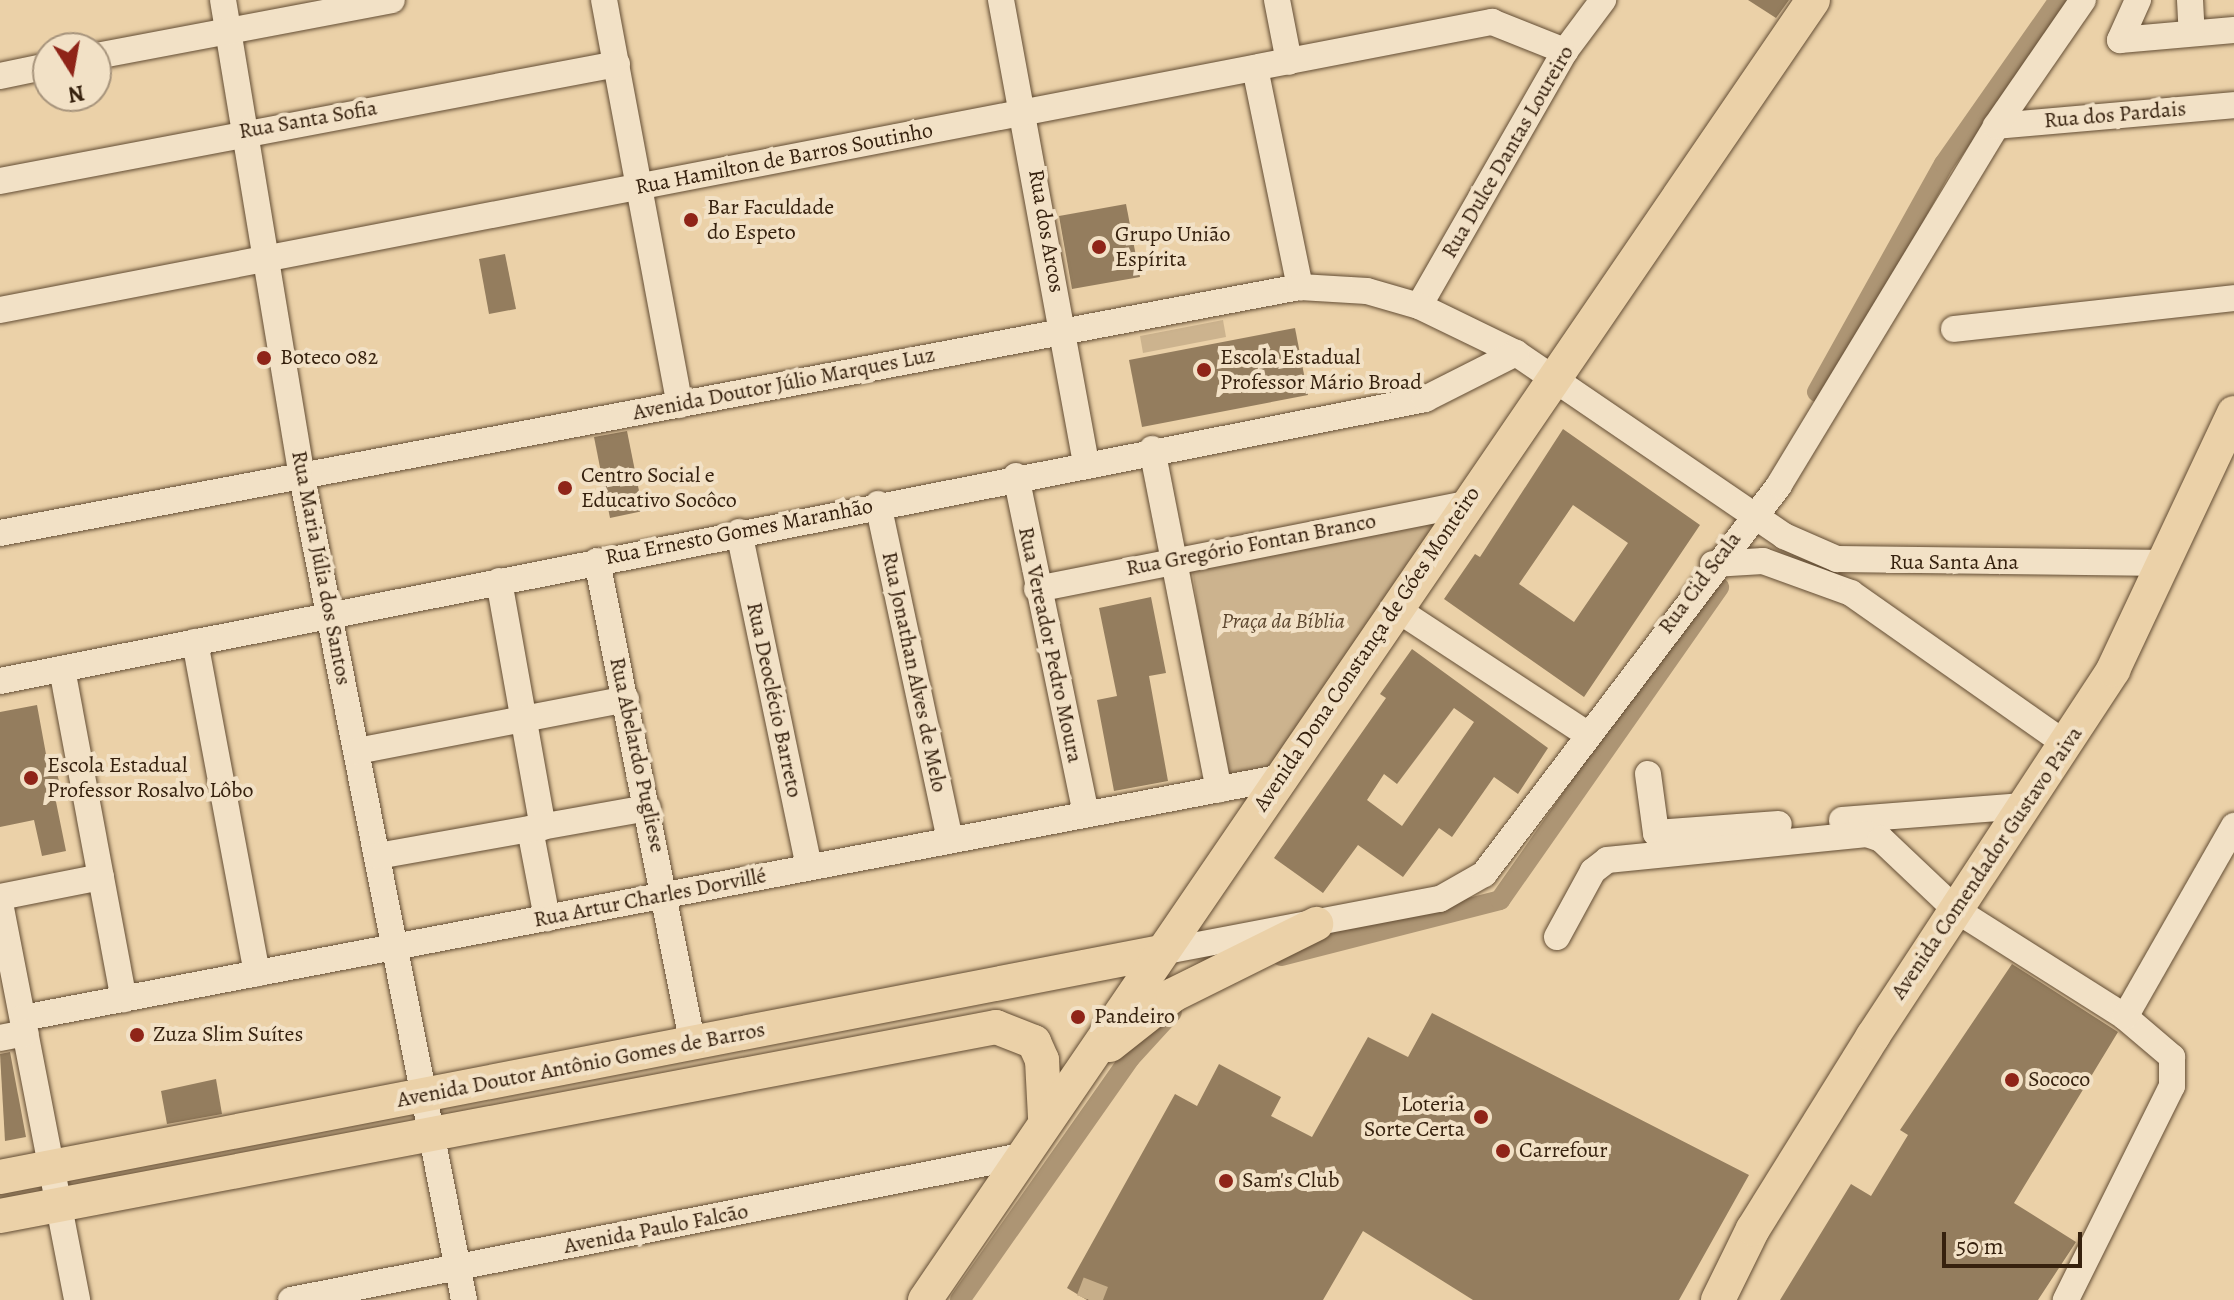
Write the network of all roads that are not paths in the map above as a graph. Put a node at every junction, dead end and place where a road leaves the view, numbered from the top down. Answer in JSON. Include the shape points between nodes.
{"nodes":[{"id":1,"x":223,"y":0,"type":"edge"},
{"id":2,"x":392,"y":0,"type":"edge"},
{"id":3,"x":604,"y":0,"type":"edge"},
{"id":4,"x":1001,"y":0,"type":"edge"},
{"id":5,"x":1277,"y":0,"type":"edge"},
{"id":6,"x":1603,"y":0,"type":"edge"},
{"id":7,"x":1813,"y":0,"type":"edge"},
{"id":8,"x":2083,"y":0,"type":"edge"},
{"id":9,"x":2138,"y":0,"type":"edge"},
{"id":10,"x":2190,"y":0,"type":"edge"},
{"id":11,"x":228,"y":28,"type":"junction"},
{"id":12,"x":2234,"y":30,"type":"edge"},
{"id":13,"x":2192,"y":33,"type":"junction"},
{"id":14,"x":1565,"y":51,"type":"junction"},
{"id":15,"x":112,"y":53,"type":"edge"},
{"id":16,"x":1289,"y":62,"type":"junction"},
{"id":17,"x":617,"y":64,"type":"junction"},
{"id":18,"x":1255,"y":68,"type":"junction"},
{"id":19,"x":32,"y":69,"type":"edge"},
{"id":20,"x":0,"y":76,"type":"edge"},
{"id":21,"x":2234,"y":105,"type":"edge"},
{"id":22,"x":1025,"y":112,"type":"junction"},
{"id":23,"x":1996,"y":126,"type":"junction"},
{"id":24,"x":245,"y":132,"type":"junction"},
{"id":25,"x":0,"y":181,"type":"edge"},
{"id":26,"x":638,"y":187,"type":"junction"},
{"id":27,"x":266,"y":259,"type":"junction"},
{"id":28,"x":1300,"y":287,"type":"junction"},
{"id":29,"x":2234,"y":298,"type":"edge"},
{"id":30,"x":1419,"y":306,"type":"junction"},
{"id":31,"x":0,"y":310,"type":"edge"},
{"id":32,"x":1063,"y":329,"type":"junction"},
{"id":33,"x":1954,"y":329,"type":"dead end"},
{"id":34,"x":1468,"y":330,"type":"junction"},
{"id":35,"x":1516,"y":353,"type":"junction"},
{"id":36,"x":1554,"y":374,"type":"junction"},
{"id":37,"x":1475,"y":378,"type":"junction"},
{"id":38,"x":680,"y":405,"type":"junction"},
{"id":39,"x":2234,"y":413,"type":"edge"},
{"id":40,"x":1152,"y":449,"type":"junction"},
{"id":41,"x":1086,"y":462,"type":"junction"},
{"id":42,"x":1016,"y":476,"type":"junction"},
{"id":43,"x":302,"y":477,"type":"junction"},
{"id":44,"x":878,"y":504,"type":"junction"},
{"id":45,"x":1466,"y":504,"type":"junction"},
{"id":46,"x":1752,"y":514,"type":"junction"},
{"id":47,"x":739,"y":532,"type":"junction"},
{"id":48,"x":0,"y":533,"type":"edge"},
{"id":49,"x":1172,"y":558,"type":"junction"},
{"id":50,"x":597,"y":561,"type":"junction"},
{"id":51,"x":2167,"y":563,"type":"junction"},
{"id":52,"x":1713,"y":564,"type":"junction"},
{"id":53,"x":499,"y":581,"type":"junction"},
{"id":54,"x":1037,"y":589,"type":"junction"},
{"id":55,"x":1395,"y":608,"type":"junction"},
{"id":56,"x":331,"y":614,"type":"junction"},
{"id":57,"x":195,"y":642,"type":"junction"},
{"id":58,"x":62,"y":669,"type":"junction"},
{"id":59,"x":0,"y":681,"type":"edge"},
{"id":60,"x":626,"y":699,"type":"junction"},
{"id":61,"x":522,"y":719,"type":"junction"},
{"id":62,"x":1588,"y":735,"type":"junction"},
{"id":63,"x":2067,"y":745,"type":"junction"},
{"id":64,"x":357,"y":751,"type":"junction"},
{"id":65,"x":1648,"y":774,"type":"dead end"},
{"id":66,"x":1277,"y":778,"type":"junction"},
{"id":67,"x":1219,"y":789,"type":"junction"},
{"id":68,"x":2026,"y":806,"type":"junction"},
{"id":69,"x":648,"y":808,"type":"junction"},
{"id":70,"x":1086,"y":814,"type":"junction"},
{"id":71,"x":2234,"y":826,"type":"edge"},
{"id":72,"x":536,"y":828,"type":"junction"},
{"id":73,"x":950,"y":840,"type":"junction"},
{"id":74,"x":378,"y":856,"type":"junction"},
{"id":75,"x":809,"y":867,"type":"junction"},
{"id":76,"x":101,"y":877,"type":"junction"},
{"id":77,"x":666,"y":895,"type":"junction"},
{"id":78,"x":0,"y":897,"type":"edge"},
{"id":79,"x":0,"y":903,"type":"edge"},
{"id":80,"x":1956,"y":910,"type":"junction"},
{"id":81,"x":547,"y":918,"type":"junction"},
{"id":82,"x":1316,"y":924,"type":"junction"},
{"id":83,"x":1557,"y":937,"type":"dead end"},
{"id":84,"x":395,"y":947,"type":"junction"},
{"id":85,"x":1161,"y":952,"type":"junction"},
{"id":86,"x":257,"y":973,"type":"junction"},
{"id":87,"x":967,"y":991,"type":"junction"},
{"id":88,"x":124,"y":999,"type":"junction"},
{"id":89,"x":2125,"y":1017,"type":"junction"},
{"id":90,"x":25,"y":1026,"type":"junction"},
{"id":91,"x":976,"y":1029,"type":"junction"},
{"id":92,"x":0,"y":1038,"type":"edge"},
{"id":93,"x":693,"y":1044,"type":"junction"},
{"id":94,"x":1078,"y":1071,"type":"junction"},
{"id":95,"x":427,"y":1095,"type":"junction"},
{"id":96,"x":1045,"y":1118,"type":"junction"},
{"id":97,"x":434,"y":1133,"type":"junction"},
{"id":98,"x":1021,"y":1156,"type":"junction"},
{"id":99,"x":52,"y":1167,"type":"junction"},
{"id":100,"x":0,"y":1177,"type":"edge"},
{"id":101,"x":58,"y":1205,"type":"junction"},
{"id":102,"x":0,"y":1216,"type":"edge"},
{"id":103,"x":458,"y":1268,"type":"junction"},
{"id":104,"x":77,"y":1300,"type":"edge"},
{"id":105,"x":291,"y":1300,"type":"edge"},
{"id":106,"x":464,"y":1300,"type":"edge"},
{"id":107,"x":925,"y":1300,"type":"edge"},
{"id":108,"x":1718,"y":1300,"type":"edge"},
{"id":109,"x":2066,"y":1300,"type":"edge"}],
"edges":[{"from":1,"to":11,"type":"street","name":"Rua Maria Júlia dos Santos"},
{"from":2,"to":11,"type":"street"},
{"from":3,"to":17,"type":"street"},
{"from":4,"to":22,"type":"street","name":"Rua dos Arcos"},
{"from":5,"to":16,"type":"street"},
{"from":6,"to":14,"type":"street","name":"Rua Dulce Dantas Loureiro"},
{"from":7,"to":36,"type":"main road","name":"Avenida Dona Constança de Góes Monteiro"},
{"from":8,"to":23,"type":"street","name":"Rua Cid Scala"},
{"from":9,"to":13,"type":"street","via":[[2120,40]]},
{"from":10,"to":13,"type":"street"},
{"from":11,"to":15,"type":"street"},
{"from":11,"to":24,"type":"street","name":"Rua Maria Júlia dos Santos"},
{"from":12,"to":13,"type":"street"},
{"from":14,"to":16,"type":"street","name":"Rua Hamilton de Barros Soutinho","via":[[1492,22]]},
{"from":14,"to":30,"type":"street","name":"Rua Dulce Dantas Loureiro"},
{"from":16,"to":18,"type":"street","name":"Rua Hamilton de Barros Soutinho"},
{"from":17,"to":24,"type":"street","name":"Rua Santa Sofia"},
{"from":17,"to":26,"type":"street"},
{"from":18,"to":22,"type":"street","name":"Rua Hamilton de Barros Soutinho"},
{"from":18,"to":28,"type":"street"},
{"from":19,"to":20,"type":"street"},
{"from":21,"to":23,"type":"street","name":"Rua dos Pardais"},
{"from":22,"to":26,"type":"street","name":"Rua Hamilton de Barros Soutinho"},
{"from":22,"to":32,"type":"street","name":"Rua dos Arcos"},
{"from":23,"to":46,"type":"street","name":"Rua Cid Scala","via":[[1779,485]]},
{"from":24,"to":25,"type":"street","name":"Rua Santa Sofia"},
{"from":24,"to":27,"type":"street","name":"Rua Maria Júlia dos Santos"},
{"from":26,"to":27,"type":"street","name":"Rua Hamilton de Barros Soutinho"},
{"from":26,"to":38,"type":"street"},
{"from":27,"to":31,"type":"street","name":"Rua Hamilton de Barros Soutinho"},
{"from":27,"to":43,"type":"street","name":"Rua Maria Júlia dos Santos"},
{"from":28,"to":30,"type":"street","name":"Avenida Doutor Júlio Marques Luz","via":[[1367,291]]},
{"from":28,"to":32,"type":"street","name":"Avenida Doutor Júlio Marques Luz"},
{"from":29,"to":33,"type":"street"},
{"from":30,"to":34,"type":"street","name":"Avenida Doutor Júlio Marques Luz"},
{"from":32,"to":38,"type":"street","name":"Avenida Doutor Júlio Marques Luz"},
{"from":32,"to":41,"type":"street","name":"Rua dos Arcos"},
{"from":34,"to":35,"type":"street","name":"Avenida Doutor Júlio Marques Luz"},
{"from":34,"to":37,"type":"street"},
{"from":35,"to":36,"type":"street","name":"Avenida Doutor Júlio Marques Luz"},
{"from":35,"to":37,"type":"street","name":"Rua Ernesto Gomes Maranhão"},
{"from":36,"to":45,"type":"main road","name":"Avenida Dona Constança de Góes Monteiro"},
{"from":36,"to":46,"type":"street","name":"Rua Santa Ana"},
{"from":37,"to":40,"type":"street","name":"Rua Ernesto Gomes Maranhão","via":[[1425,399]]},
{"from":38,"to":43,"type":"street","name":"Avenida Doutor Júlio Marques Luz"},
{"from":39,"to":51,"type":"main road","name":"Avenida Comendador Gustavo Paiva"},
{"from":40,"to":41,"type":"street","name":"Rua Ernesto Gomes Maranhão"},
{"from":40,"to":49,"type":"street"},
{"from":41,"to":42,"type":"street","name":"Rua Ernesto Gomes Maranhão"},
{"from":42,"to":44,"type":"street","name":"Rua Ernesto Gomes Maranhão"},
{"from":42,"to":54,"type":"street","name":"Rua Vereador Pedro Moura"},
{"from":43,"to":48,"type":"street","name":"Avenida Doutor Júlio Marques Luz"},
{"from":43,"to":56,"type":"street","name":"Rua Maria Júlia dos Santos"},
{"from":44,"to":47,"type":"street","name":"Rua Ernesto Gomes Maranhão"},
{"from":44,"to":73,"type":"street","name":"Rua Jonathan Alves de Melo"},
{"from":45,"to":49,"type":"street","name":"Rua Gregório Fontan Branco"},
{"from":45,"to":55,"type":"main road","name":"Avenida Dona Constança de Góes Monteiro"},
{"from":46,"to":51,"type":"street","name":"Rua Santa Ana","via":[[1837,559]]},
{"from":46,"to":52,"type":"street","name":"Rua Cid Scala"},
{"from":47,"to":50,"type":"street","name":"Rua Ernesto Gomes Maranhão"},
{"from":47,"to":75,"type":"street","name":"Rua Deoclécio Barreto"},
{"from":49,"to":54,"type":"street","name":"Rua Gregório Fontan Branco"},
{"from":49,"to":67,"type":"street"},
{"from":50,"to":53,"type":"street","name":"Rua Ernesto Gomes Maranhão"},
{"from":50,"to":60,"type":"street","name":"Rua Abelardo Pugliese"},
{"from":51,"to":63,"type":"main road","name":"Avenida Comendador Gustavo Paiva"},
{"from":52,"to":62,"type":"street","name":"Rua Cid Scala"},
{"from":52,"to":63,"type":"street","via":[[1763,561],[1851,593]]},
{"from":53,"to":56,"type":"street","name":"Rua Ernesto Gomes Maranhão"},
{"from":53,"to":61,"type":"street"},
{"from":54,"to":70,"type":"street","name":"Rua Vereador Pedro Moura"},
{"from":55,"to":62,"type":"street"},
{"from":55,"to":66,"type":"main road","name":"Avenida Dona Constança de Góes Monteiro"},
{"from":56,"to":57,"type":"street","name":"Rua Ernesto Gomes Maranhão"},
{"from":56,"to":64,"type":"street","name":"Rua Maria Júlia dos Santos"},
{"from":57,"to":58,"type":"street","name":"Rua Ernesto Gomes Maranhão"},
{"from":57,"to":86,"type":"street"},
{"from":58,"to":59,"type":"street","name":"Rua Ernesto Gomes Maranhão"},
{"from":58,"to":76,"type":"street"},
{"from":60,"to":61,"type":"street"},
{"from":60,"to":69,"type":"street","name":"Rua Abelardo Pugliese"},
{"from":61,"to":64,"type":"street"},
{"from":61,"to":72,"type":"street"},
{"from":62,"to":82,"type":"street","name":"Rua Cid Scala","via":[[1503,853],[1467,888]]},
{"from":63,"to":68,"type":"main road","name":"Avenida Comendador Gustavo Paiva"},
{"from":64,"to":74,"type":"street","name":"Rua Maria Júlia dos Santos"},
{"from":65,"to":68,"type":"street","via":[[1659,833]]},
{"from":66,"to":67,"type":"street","name":"Rua Artur Charles Dorvillé"},
{"from":66,"to":85,"type":"main road","name":"Avenida Dona Constança de Góes Monteiro"},
{"from":67,"to":70,"type":"street","name":"Rua Artur Charles Dorvillé"},
{"from":68,"to":80,"type":"main road","name":"Avenida Comendador Gustavo Paiva"},
{"from":69,"to":72,"type":"street"},
{"from":69,"to":77,"type":"street","name":"Rua Abelardo Pugliese"},
{"from":70,"to":73,"type":"street","name":"Rua Artur Charles Dorvillé"},
{"from":71,"to":89,"type":"street"},
{"from":72,"to":74,"type":"street"},
{"from":72,"to":81,"type":"street"},
{"from":73,"to":75,"type":"street","name":"Rua Artur Charles Dorvillé"},
{"from":74,"to":84,"type":"street","name":"Rua Maria Júlia dos Santos"},
{"from":75,"to":77,"type":"street","name":"Rua Artur Charles Dorvillé"},
{"from":76,"to":78,"type":"street"},
{"from":76,"to":88,"type":"street"},
{"from":77,"to":81,"type":"street","name":"Rua Artur Charles Dorvillé"},
{"from":77,"to":93,"type":"street","name":"Rua Abelardo Pugliese"},
{"from":79,"to":90,"type":"street"},
{"from":80,"to":83,"type":"street","via":[[1881,839],[1867,834],[1607,860],[1593,871]]},
{"from":80,"to":89,"type":"street"},
{"from":80,"to":108,"type":"main road","name":"Avenida Comendador Gustavo Paiva","via":[[1753,1229]]},
{"from":81,"to":84,"type":"street","name":"Rua Artur Charles Dorvillé"},
{"from":82,"to":85,"type":"street","name":"Rua Cid Scala"},
{"from":82,"to":94,"type":"main road","via":[[1173,995]]},
{"from":84,"to":86,"type":"street","name":"Rua Artur Charles Dorvillé"},
{"from":84,"to":95,"type":"street","name":"Rua Maria Júlia dos Santos"},
{"from":85,"to":87,"type":"main road","name":"Avenida Doutor Antônio Gomes de Barros"},
{"from":85,"to":94,"type":"main road","name":"Avenida Dona Constança de Góes Monteiro"},
{"from":86,"to":88,"type":"street","name":"Rua Artur Charles Dorvillé"},
{"from":87,"to":91,"type":"main road"},
{"from":87,"to":93,"type":"main road","name":"Avenida Doutor Antônio Gomes de Barros"},
{"from":88,"to":90,"type":"street","name":"Rua Artur Charles Dorvillé"},
{"from":89,"to":109,"type":"street","via":[[2172,1057],[2172,1086]]},
{"from":90,"to":92,"type":"street","name":"Rua Artur Charles Dorvillé"},
{"from":90,"to":99,"type":"street"},
{"from":91,"to":96,"type":"main road","name":"Avenida Doutor Antônio Gomes de Barros","via":[[1012,1030],[1034,1042],[1042,1060]]},
{"from":91,"to":97,"type":"main road","name":"Avenida Doutor Antônio Gomes de Barros"},
{"from":93,"to":95,"type":"main road","name":"Avenida Doutor Antônio Gomes de Barros"},
{"from":94,"to":96,"type":"main road","name":"Avenida Dona Constança de Góes Monteiro"},
{"from":95,"to":97,"type":"street","name":"Rua Maria Júlia dos Santos"},
{"from":95,"to":99,"type":"main road","name":"Avenida Doutor Antônio Gomes de Barros"},
{"from":96,"to":98,"type":"main road","name":"Avenida Dona Constança de Góes Monteiro"},
{"from":97,"to":101,"type":"main road","name":"Avenida Doutor Antônio Gomes de Barros"},
{"from":97,"to":103,"type":"street"},
{"from":98,"to":103,"type":"street","name":"Avenida Paulo Falcão"},
{"from":98,"to":107,"type":"main road","name":"Avenida Dona Constança de Góes Monteiro"},
{"from":99,"to":100,"type":"main road","name":"Avenida Doutor Antônio Gomes de Barros"},
{"from":99,"to":101,"type":"street"},
{"from":101,"to":102,"type":"main road","name":"Avenida Doutor Antônio Gomes de Barros"},
{"from":101,"to":104,"type":"street"},
{"from":103,"to":105,"type":"street","name":"Avenida Paulo Falcão"},
{"from":103,"to":106,"type":"street"}]}
